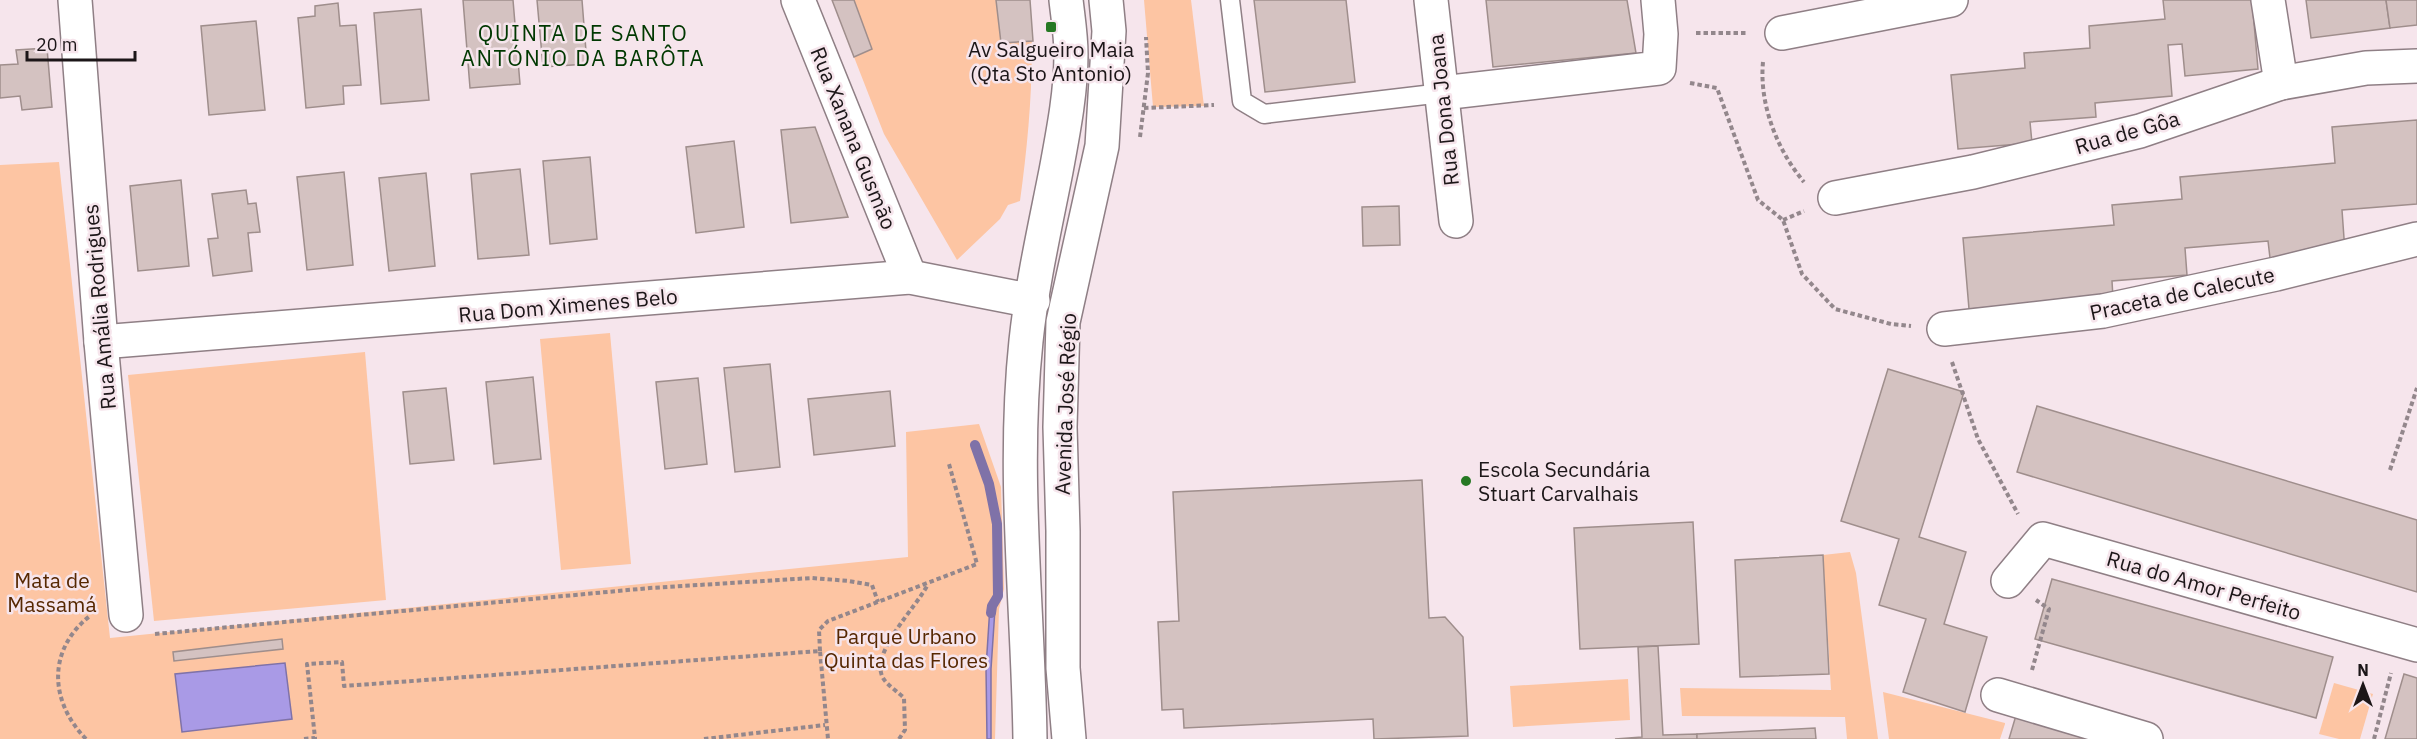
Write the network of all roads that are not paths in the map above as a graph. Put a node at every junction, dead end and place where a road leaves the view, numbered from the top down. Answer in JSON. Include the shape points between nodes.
{"nodes":[{"id":1,"x":75,"y":0,"type":"edge"},
{"id":2,"x":798,"y":0,"type":"edge"},
{"id":3,"x":1066,"y":0,"type":"edge"},
{"id":4,"x":1106,"y":0,"type":"edge"},
{"id":5,"x":1230,"y":0,"type":"edge"},
{"id":6,"x":1431,"y":0,"type":"edge"},
{"id":7,"x":1658,"y":0,"type":"edge"},
{"id":8,"x":1951,"y":0,"type":"edge"},
{"id":9,"x":2268,"y":0,"type":"edge"},
{"id":10,"x":1774,"y":33,"type":"road end"},
{"id":11,"x":2417,"y":66,"type":"edge"},
{"id":12,"x":2281,"y":83,"type":"junction"},
{"id":13,"x":1442,"y":93,"type":"junction"},
{"id":14,"x":1822,"y":193,"type":"road end"},
{"id":15,"x":1456,"y":221,"type":"dead end"},
{"id":16,"x":2417,"y":239,"type":"edge"},
{"id":17,"x":910,"y":277,"type":"junction"},
{"id":18,"x":1033,"y":300,"type":"junction"},
{"id":19,"x":1944,"y":329,"type":"road end"},
{"id":20,"x":101,"y":342,"type":"junction"},
{"id":21,"x":2008,"y":580,"type":"road end"},
{"id":22,"x":125,"y":608,"type":"road end"},
{"id":23,"x":2408,"y":643,"type":"edge"},
{"id":24,"x":2011,"y":699,"type":"road end"},
{"id":25,"x":2137,"y":738,"type":"edge"},
{"id":26,"x":1030,"y":739,"type":"edge"},
{"id":27,"x":1069,"y":739,"type":"edge"}],
"edges":[{"from":1,"to":20,"type":"street","name":"Rua Amália Rodrigues"},
{"from":2,"to":17,"type":"street","name":"Rua Xanana Gusmão"},
{"from":3,"to":18,"type":"street","name":"Avenida José Régio","via":[[1071,55],[1066,118]]},
{"from":4,"to":27,"type":"street","name":"Avenida José Régio","via":[[1109,31],[1102,146],[1063,322],[1063,668]]},
{"from":5,"to":13,"type":"lane","via":[[1242,101],[1264,114]]},
{"from":6,"to":13,"type":"street","name":"Rua Dona Joana"},
{"from":7,"to":13,"type":"street","via":[[1659,68]]},
{"from":8,"to":10,"type":"street"},
{"from":9,"to":12,"type":"street"},
{"from":11,"to":12,"type":"street","name":"Rua de Gôa","via":[[2366,68]]},
{"from":12,"to":14,"type":"street","name":"Rua de Gôa","via":[[2140,131],[1973,172]]},
{"from":13,"to":15,"type":"street","name":"Rua Dona Joana"},
{"from":16,"to":19,"type":"street","name":"Praceta de Calecute","via":[[2103,311]]},
{"from":17,"to":18,"type":"street","name":"Rua Dom Ximenes Belo"},
{"from":17,"to":20,"type":"street","name":"Rua Dom Ximenes Belo"},
{"from":18,"to":26,"type":"street","name":"Avenida José Régio","via":[[1020,418]]},
{"from":20,"to":22,"type":"street","name":"Rua Amália Rodrigues"},
{"from":21,"to":23,"type":"street","name":"Rua do Amor Perfeito","via":[[2043,539]]},
{"from":24,"to":25,"type":"street"}]}
